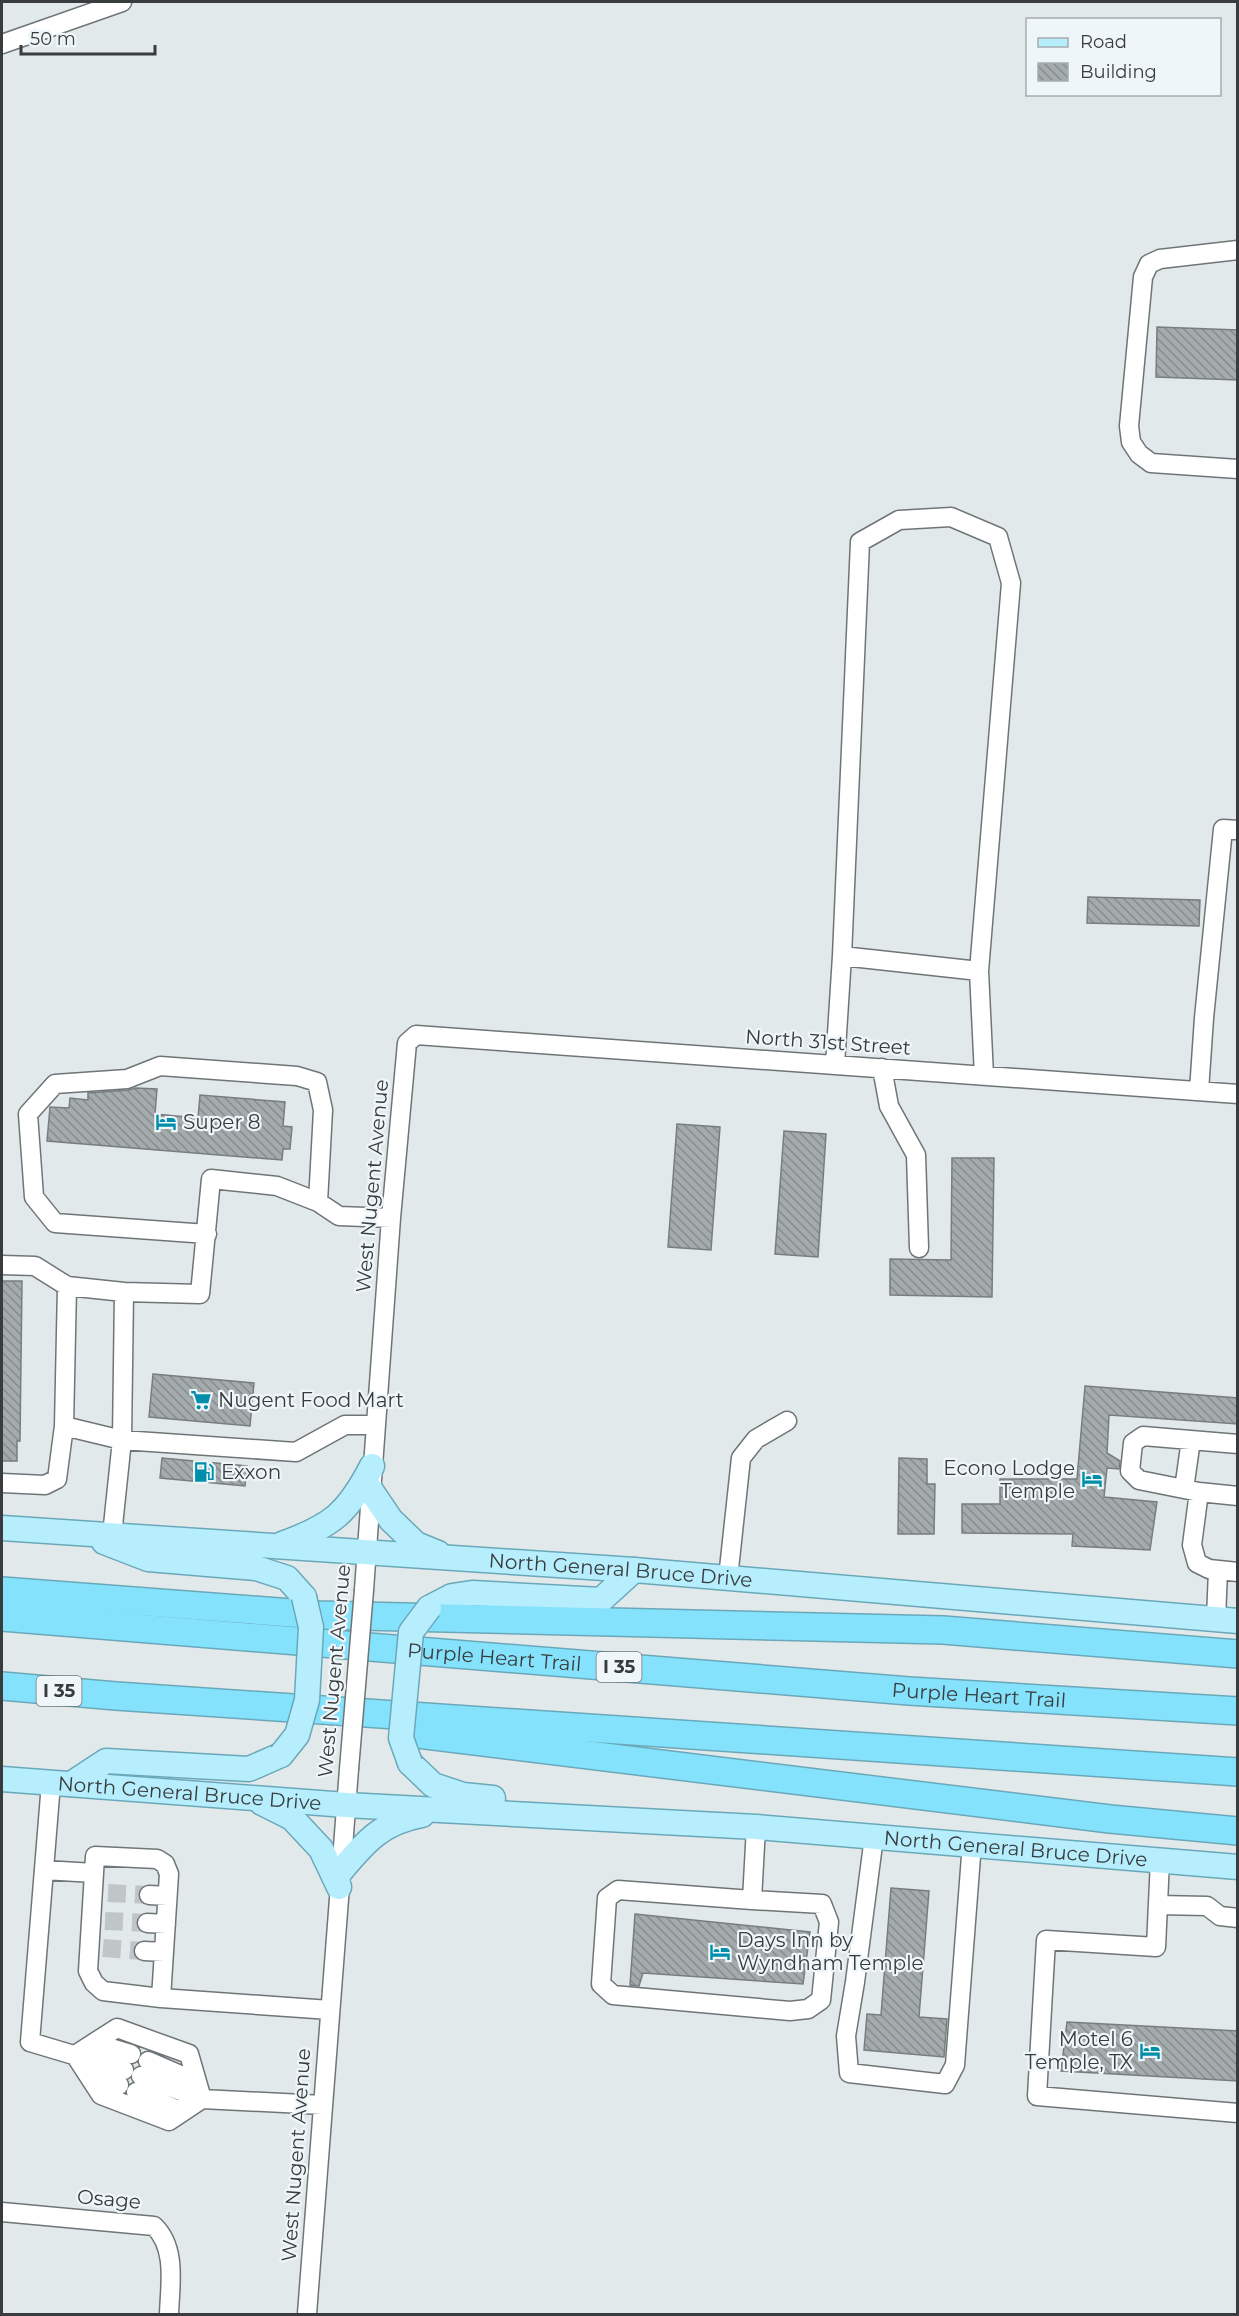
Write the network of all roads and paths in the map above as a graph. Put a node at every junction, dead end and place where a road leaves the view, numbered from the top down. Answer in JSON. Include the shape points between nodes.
{"nodes":[{"id":1,"x":122,"y":2,"type":"edge"},
{"id":2,"x":2,"y":44,"type":"edge"},
{"id":3,"x":1238,"y":250,"type":"edge"},
{"id":4,"x":1238,"y":470,"type":"edge"},
{"id":5,"x":1238,"y":830,"type":"edge"},
{"id":6,"x":842,"y":956,"type":"junction"},
{"id":7,"x":979,"y":970,"type":"junction"},
{"id":8,"x":416,"y":1035,"type":"joint"},
{"id":9,"x":835,"y":1065,"type":"junction"},
{"id":10,"x":882,"y":1068,"type":"junction"},
{"id":11,"x":984,"y":1076,"type":"junction"},
{"id":12,"x":1199,"y":1091,"type":"junction"},
{"id":13,"x":1238,"y":1094,"type":"edge"},
{"id":14,"x":318,"y":1202,"type":"junction"},
{"id":15,"x":391,"y":1218,"type":"junction"},
{"id":16,"x":207,"y":1234,"type":"junction"},
{"id":17,"x":919,"y":1248,"type":"dead end"},
{"id":18,"x":2,"y":1265,"type":"edge"},
{"id":19,"x":68,"y":1286,"type":"junction"},
{"id":20,"x":124,"y":1292,"type":"junction"},
{"id":21,"x":787,"y":1422,"type":"dead end"},
{"id":22,"x":375,"y":1425,"type":"junction"},
{"id":23,"x":64,"y":1426,"type":"junction"},
{"id":24,"x":122,"y":1440,"type":"junction"},
{"id":25,"x":1191,"y":1440,"type":"junction"},
{"id":26,"x":1238,"y":1444,"type":"edge"},
{"id":27,"x":371,"y":1478,"type":"junction"},
{"id":28,"x":2,"y":1483,"type":"edge"},
{"id":29,"x":1191,"y":1490,"type":"junction"},
{"id":30,"x":1238,"y":1496,"type":"edge"},
{"id":31,"x":2,"y":1528,"type":"edge"},
{"id":32,"x":83,"y":1533,"type":"junction"},
{"id":33,"x":112,"y":1535,"type":"junction"},
{"id":34,"x":275,"y":1547,"type":"junction"},
{"id":35,"x":366,"y":1553,"type":"junction"},
{"id":36,"x":452,"y":1558,"type":"junction"},
{"id":37,"x":634,"y":1570,"type":"junction"},
{"id":38,"x":1218,"y":1570,"type":"junction"},
{"id":39,"x":1238,"y":1572,"type":"edge"},
{"id":40,"x":728,"y":1578,"type":"junction"},
{"id":41,"x":2,"y":1591,"type":"edge"},
{"id":42,"x":2,"y":1617,"type":"edge"},
{"id":43,"x":1227,"y":1620,"type":"edge"},
{"id":44,"x":1238,"y":1654,"type":"edge"},
{"id":45,"x":2,"y":1686,"type":"edge"},
{"id":46,"x":116,"y":1696,"type":"junction"},
{"id":47,"x":1238,"y":1711,"type":"edge"},
{"id":48,"x":1238,"y":1772,"type":"edge"},
{"id":49,"x":2,"y":1779,"type":"edge"},
{"id":50,"x":61,"y":1783,"type":"junction"},
{"id":51,"x":255,"y":1798,"type":"junction"},
{"id":52,"x":346,"y":1806,"type":"junction"},
{"id":53,"x":445,"y":1811,"type":"junction"},
{"id":54,"x":566,"y":1817,"type":"junction"},
{"id":55,"x":756,"y":1827,"type":"junction"},
{"id":56,"x":1238,"y":1831,"type":"edge"},
{"id":57,"x":874,"y":1837,"type":"junction"},
{"id":58,"x":972,"y":1844,"type":"junction"},
{"id":59,"x":1160,"y":1860,"type":"junction"},
{"id":60,"x":1238,"y":1867,"type":"edge"},
{"id":61,"x":44,"y":1870,"type":"junction"},
{"id":62,"x":94,"y":1873,"type":"junction"},
{"id":63,"x":340,"y":1879,"type":"junction"},
{"id":64,"x":149,"y":1895,"type":"tunnel mouth"},
{"id":65,"x":167,"y":1896,"type":"junction"},
{"id":66,"x":752,"y":1900,"type":"junction"},
{"id":67,"x":1158,"y":1905,"type":"junction"},
{"id":68,"x":1238,"y":1918,"type":"edge"},
{"id":69,"x":147,"y":1923,"type":"tunnel mouth"},
{"id":70,"x":166,"y":1924,"type":"junction"},
{"id":71,"x":144,"y":1951,"type":"tunnel mouth"},
{"id":72,"x":164,"y":1952,"type":"junction"},
{"id":73,"x":161,"y":1998,"type":"junction"},
{"id":74,"x":330,"y":2010,"type":"junction"},
{"id":75,"x":75,"y":2055,"type":"junction"},
{"id":76,"x":96,"y":2061,"type":"junction"},
{"id":77,"x":133,"y":2073,"type":"junction"},
{"id":78,"x":202,"y":2099,"type":"junction"},
{"id":79,"x":323,"y":2105,"type":"junction"},
{"id":80,"x":1238,"y":2113,"type":"edge"},
{"id":81,"x":2,"y":2212,"type":"edge"},
{"id":82,"x":169,"y":2314,"type":"edge"},
{"id":83,"x":307,"y":2314,"type":"edge"}],
"edges":[{"from":1,"to":2,"type":"street"},
{"from":3,"to":4,"type":"street","via":[[1161,259],[1149,264],[1143,276],[1129,426],[1131,442],[1151,463]]},
{"from":5,"to":12,"type":"street","via":[[1223,829]]},
{"from":6,"to":7,"type":"street"},
{"from":6,"to":7,"type":"street","via":[[860,542],[900,520],[951,517],[998,537],[1011,583]]},
{"from":6,"to":9,"type":"street"},
{"from":7,"to":11,"type":"street"},
{"from":8,"to":9,"type":"street","name":"North 31st Street"},
{"from":8,"to":15,"type":"street","name":"West Nugent Avenue","via":[[407,1043]]},
{"from":9,"to":10,"type":"street","name":"North 31st Street"},
{"from":10,"to":11,"type":"street","name":"North 31st Street"},
{"from":10,"to":17,"type":"street","via":[[889,1106],[916,1155]]},
{"from":11,"to":12,"type":"street","name":"North 31st Street"},
{"from":12,"to":13,"type":"street","name":"North 31st Street"},
{"from":14,"to":15,"type":"street","via":[[339,1216]]},
{"from":14,"to":16,"type":"street","via":[[277,1185],[211,1179]]},
{"from":14,"to":16,"type":"street","via":[[323,1110],[317,1083],[297,1076],[160,1066],[127,1079],[55,1084],[28,1114],[34,1197],[55,1223]]},
{"from":15,"to":22,"type":"street","name":"West Nugent Avenue"},
{"from":16,"to":20,"type":"street","via":[[200,1294]]},
{"from":18,"to":19,"type":"street","via":[[35,1266]]},
{"from":19,"to":20,"type":"street"},
{"from":19,"to":23,"type":"street"},
{"from":20,"to":24,"type":"street"},
{"from":21,"to":40,"type":"street","via":[[756,1439],[741,1458]]},
{"from":22,"to":24,"type":"street","via":[[345,1425],[296,1452]]},
{"from":22,"to":27,"type":"street","name":"West Nugent Avenue"},
{"from":23,"to":24,"type":"street"},
{"from":23,"to":28,"type":"street","via":[[57,1479],[45,1485]]},
{"from":24,"to":33,"type":"street"},
{"from":25,"to":26,"type":"street"},
{"from":25,"to":29,"type":"street"},
{"from":25,"to":29,"type":"street","via":[[1143,1436],[1133,1443],[1130,1471],[1139,1480]]},
{"from":27,"to":34,"type":"main road","via":[[335,1518]]},
{"from":27,"to":35,"type":"street","name":"West Nugent Avenue"},
{"from":27,"to":36,"type":"main road","via":[[391,1520],[416,1544]]},
{"from":29,"to":30,"type":"street"},
{"from":29,"to":38,"type":"street","via":[[1192,1545],[1197,1563]]},
{"from":31,"to":32,"type":"main road","name":"North General Bruce Drive"},
{"from":32,"to":33,"type":"main road","name":"North General Bruce Drive"},
{"from":32,"to":50,"type":"main road","bridge":true,"via":[[148,1559],[256,1568],[287,1578],[304,1597],[311,1627],[308,1700],[297,1735],[281,1755],[249,1769],[106,1761]]},
{"from":33,"to":34,"type":"main road","name":"North General Bruce Drive"},
{"from":34,"to":35,"type":"main road","name":"North General Bruce Drive"},
{"from":35,"to":36,"type":"main road","name":"North General Bruce Drive"},
{"from":35,"to":52,"type":"street","name":"West Nugent Avenue","bridge":true},
{"from":36,"to":37,"type":"main road","name":"North General Bruce Drive"},
{"from":37,"to":40,"type":"main road","name":"North General Bruce Drive"},
{"from":37,"to":54,"type":"main road","bridge":true,"via":[[601,1600],[472,1593],[452,1596],[429,1608],[411,1632],[401,1738],[410,1763],[433,1785],[462,1795],[547,1802]]},
{"from":38,"to":39,"type":"street"},
{"from":38,"to":43,"type":"street"},
{"from":40,"to":43,"type":"main road","name":"North General Bruce Drive"},
{"from":41,"to":44,"type":"highway","via":[[318,1615],[943,1630]]},
{"from":42,"to":47,"type":"highway","name":"Purple Heart Trail","number":"I 35","via":[[909,1691]]},
{"from":45,"to":46,"type":"highway","number":"I 35"},
{"from":46,"to":48,"type":"highway","number":"I 35"},
{"from":46,"to":56,"type":"highway","via":[[1110,1820]]},
{"from":49,"to":50,"type":"main road","name":"North General Bruce Drive"},
{"from":50,"to":51,"type":"main road","name":"North General Bruce Drive"},
{"from":50,"to":61,"type":"street"},
{"from":51,"to":52,"type":"main road","name":"North General Bruce Drive"},
{"from":51,"to":63,"type":"main road","via":[[292,1818],[321,1849]]},
{"from":52,"to":53,"type":"main road","name":"North General Bruce Drive"},
{"from":52,"to":63,"type":"street","name":"West Nugent Avenue"},
{"from":53,"to":54,"type":"main road","name":"North General Bruce Drive"},
{"from":53,"to":63,"type":"main road","via":[[404,1818],[367,1839]]},
{"from":54,"to":55,"type":"main road","name":"North General Bruce Drive"},
{"from":55,"to":57,"type":"main road","name":"North General Bruce Drive"},
{"from":55,"to":66,"type":"street"},
{"from":57,"to":58,"type":"main road","name":"North General Bruce Drive"},
{"from":57,"to":58,"type":"street","via":[[846,2036],[849,2073],[945,2084],[955,2065]]},
{"from":58,"to":59,"type":"main road","name":"North General Bruce Drive"},
{"from":59,"to":60,"type":"main road","name":"North General Bruce Drive"},
{"from":59,"to":67,"type":"street"},
{"from":61,"to":62,"type":"street"},
{"from":61,"to":75,"type":"street","via":[[30,2042]]},
{"from":62,"to":65,"type":"street","via":[[95,1856],[157,1859],[165,1864],[169,1874]]},
{"from":62,"to":73,"type":"street","via":[[100,1893],[96,1948],[88,1971],[94,1983],[103,1991]]},
{"from":63,"to":74,"type":"street","name":"West Nugent Avenue"},
{"from":64,"to":65,"type":"street"},
{"from":65,"to":70,"type":"street"},
{"from":66,"to":66,"type":"street","via":[[822,1904],[829,1922],[821,2000],[808,2009],[790,2011],[613,1995],[601,1984],[607,1898],[618,1890]]},
{"from":67,"to":68,"type":"street","via":[[1207,1906],[1220,1916]]},
{"from":67,"to":80,"type":"street","via":[[1156,1947],[1046,1940],[1037,2096]]},
{"from":69,"to":70,"type":"street"},
{"from":70,"to":72,"type":"street"},
{"from":71,"to":72,"type":"street"},
{"from":72,"to":73,"type":"street"},
{"from":73,"to":74,"type":"street"},
{"from":74,"to":79,"type":"street","name":"West Nugent Avenue"},
{"from":75,"to":76,"type":"street"},
{"from":75,"to":78,"type":"street","via":[[101,2095],[169,2121]]},
{"from":75,"to":78,"type":"street","via":[[117,2028],[189,2054]]},
{"from":76,"to":77,"type":"street","via":[[101,2077]]},
{"from":76,"to":77,"type":"street","via":[[108,2047]]},
{"from":77,"to":78,"type":"street","via":[[185,2077]]},
{"from":77,"to":78,"type":"street","via":[[178,2110]]},
{"from":78,"to":79,"type":"street"},
{"from":79,"to":83,"type":"street","name":"West Nugent Avenue"},
{"from":81,"to":82,"type":"street","name":"Osage","via":[[154,2226],[164,2235],[171,2260]]}]}
